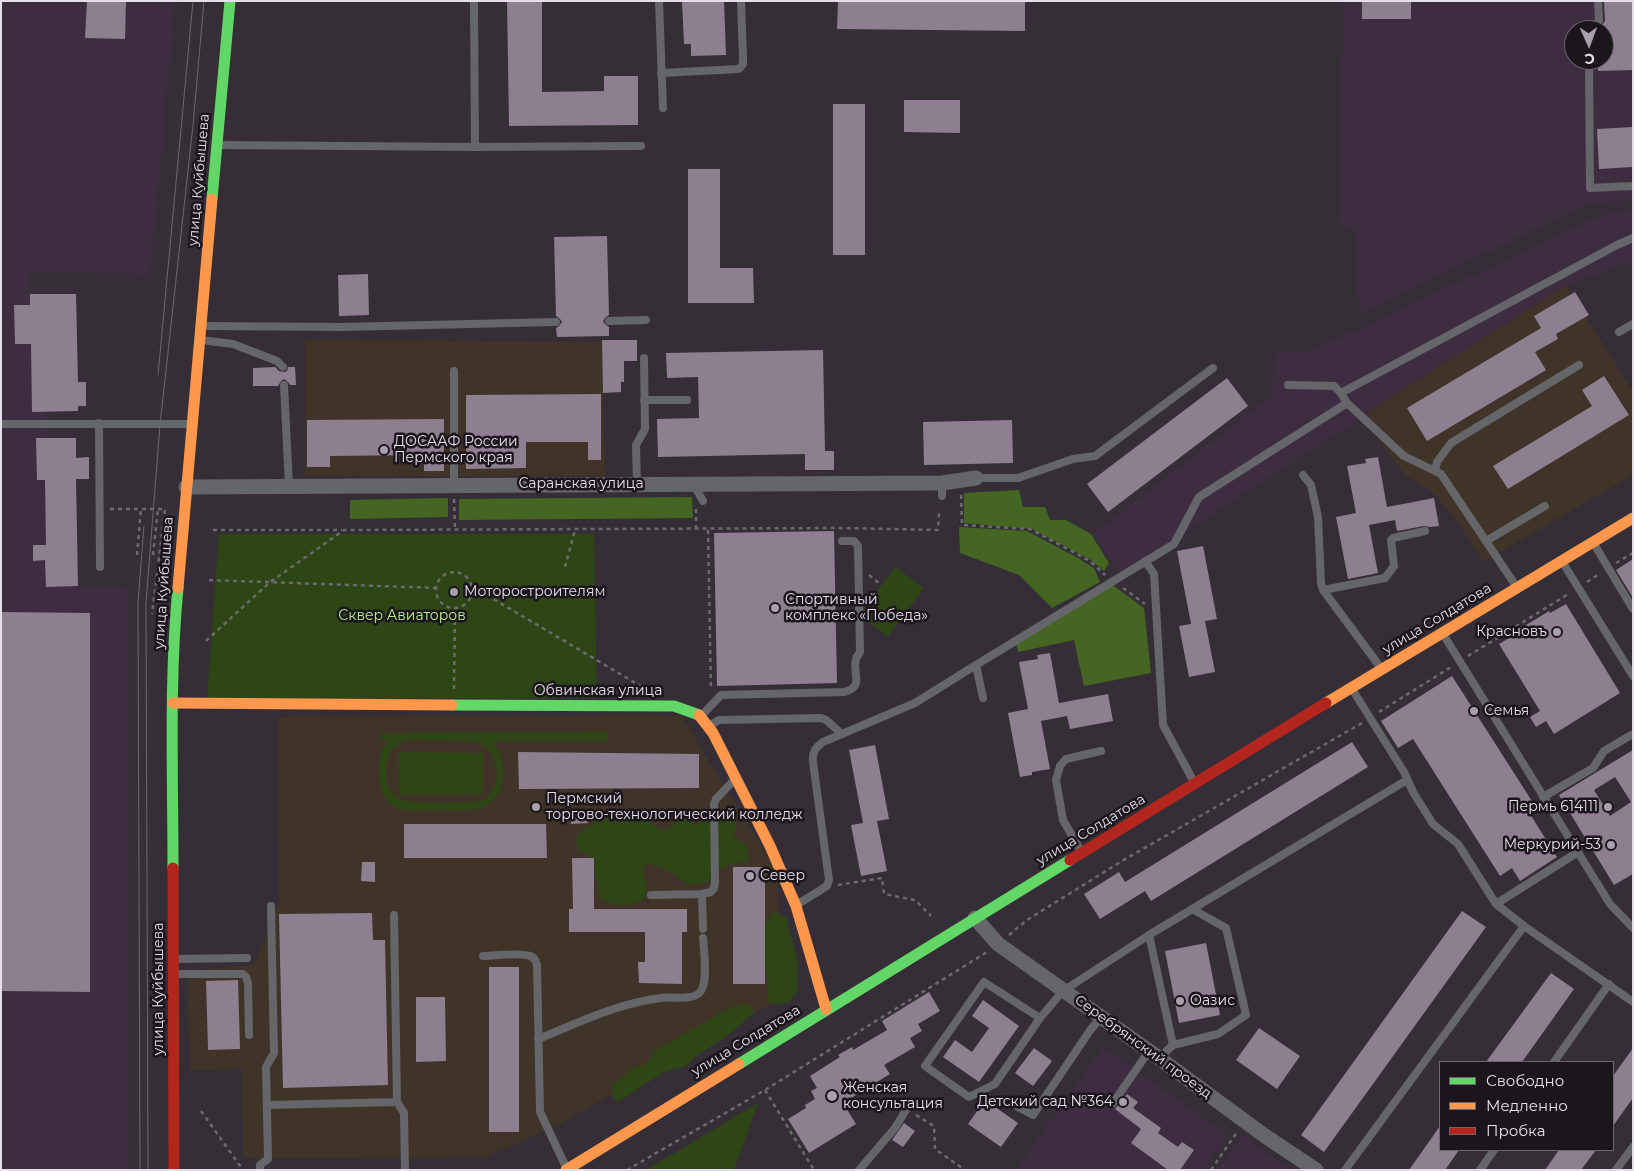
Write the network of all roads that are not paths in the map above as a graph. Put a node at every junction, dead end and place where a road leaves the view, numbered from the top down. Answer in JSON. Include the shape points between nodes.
{"nodes":[{"id":1,"x":230,"y":1,"type":"edge"},
{"id":2,"x":474,"y":1,"type":"edge"},
{"id":3,"x":659,"y":1,"type":"edge"},
{"id":4,"x":741,"y":1,"type":"edge"},
{"id":5,"x":1598,"y":1,"type":"edge"},
{"id":6,"x":1599,"y":20,"type":"edge"},
{"id":7,"x":1589,"y":70,"type":"edge"},
{"id":8,"x":661,"y":73,"type":"junction"},
{"id":9,"x":662,"y":108,"type":"dead end"},
{"id":10,"x":218,"y":145,"type":"junction"},
{"id":11,"x":641,"y":146,"type":"dead end"},
{"id":12,"x":475,"y":147,"type":"junction"},
{"id":13,"x":1633,"y":186,"type":"edge"},
{"id":14,"x":1633,"y":238,"type":"edge"},
{"id":15,"x":646,"y":320,"type":"dead end"},
{"id":16,"x":609,"y":321,"type":"dead end"},
{"id":17,"x":556,"y":322,"type":"dead end"},
{"id":18,"x":1633,"y":324,"type":"edge"},
{"id":19,"x":201,"y":326,"type":"junction"},
{"id":20,"x":1619,"y":332,"type":"dead end"},
{"id":21,"x":200,"y":340,"type":"junction"},
{"id":22,"x":644,"y":358,"type":"dead end"},
{"id":23,"x":1579,"y":365,"type":"dead end"},
{"id":24,"x":283,"y":367,"type":"dead end"},
{"id":25,"x":1213,"y":368,"type":"dead end"},
{"id":26,"x":454,"y":372,"type":"dead end"},
{"id":27,"x":1288,"y":385,"type":"dead end"},
{"id":28,"x":284,"y":386,"type":"dead end"},
{"id":29,"x":1341,"y":393,"type":"junction"},
{"id":30,"x":644,"y":400,"type":"junction"},
{"id":31,"x":687,"y":400,"type":"dead end"},
{"id":32,"x":1347,"y":403,"type":"junction"},
{"id":33,"x":99,"y":423,"type":"junction"},
{"id":34,"x":1,"y":424,"type":"edge"},
{"id":35,"x":191,"y":424,"type":"junction"},
{"id":36,"x":1435,"y":471,"type":"junction"},
{"id":37,"x":1303,"y":476,"type":"dead end"},
{"id":38,"x":976,"y":478,"type":"joint"},
{"id":39,"x":454,"y":484,"type":"junction"},
{"id":40,"x":637,"y":484,"type":"junction"},
{"id":41,"x":289,"y":486,"type":"junction"},
{"id":42,"x":186,"y":487,"type":"junction"},
{"id":43,"x":1545,"y":506,"type":"dead end"},
{"id":44,"x":1633,"y":518,"type":"edge"},
{"id":45,"x":1425,"y":531,"type":"dead end"},
{"id":46,"x":842,"y":541,"type":"dead end"},
{"id":47,"x":1486,"y":541,"type":"junction"},
{"id":48,"x":1593,"y":542,"type":"junction"},
{"id":49,"x":1146,"y":561,"type":"junction"},
{"id":50,"x":1562,"y":561,"type":"junction"},
{"id":51,"x":100,"y":566,"type":"dead end"},
{"id":52,"x":1518,"y":588,"type":"junction"},
{"id":53,"x":1323,"y":590,"type":"junction"},
{"id":54,"x":1633,"y":609,"type":"edge"},
{"id":55,"x":1443,"y":633,"type":"junction"},
{"id":56,"x":976,"y":665,"type":"junction"},
{"id":57,"x":1382,"y":670,"type":"junction"},
{"id":58,"x":1633,"y":676,"type":"edge"},
{"id":59,"x":1352,"y":689,"type":"junction"},
{"id":60,"x":983,"y":698,"type":"dead end"},
{"id":61,"x":173,"y":703,"type":"junction"},
{"id":62,"x":701,"y":716,"type":"junction"},
{"id":63,"x":709,"y":726,"type":"junction"},
{"id":64,"x":842,"y":734,"type":"junction"},
{"id":65,"x":1633,"y":734,"type":"edge"},
{"id":66,"x":1101,"y":751,"type":"dead end"},
{"id":67,"x":736,"y":778,"type":"junction"},
{"id":68,"x":1408,"y":780,"type":"junction"},
{"id":69,"x":1195,"y":784,"type":"junction"},
{"id":70,"x":1543,"y":797,"type":"junction"},
{"id":71,"x":1578,"y":852,"type":"junction"},
{"id":72,"x":1082,"y":853,"type":"junction"},
{"id":73,"x":702,"y":894,"type":"junction"},
{"id":74,"x":650,"y":896,"type":"dead end"},
{"id":75,"x":1496,"y":904,"type":"junction"},
{"id":76,"x":271,"y":906,"type":"dead end"},
{"id":77,"x":796,"y":906,"type":"junction"},
{"id":78,"x":1192,"y":910,"type":"junction"},
{"id":79,"x":394,"y":915,"type":"dead end"},
{"id":80,"x":975,"y":918,"type":"junction"},
{"id":81,"x":1524,"y":926,"type":"junction"},
{"id":82,"x":1633,"y":928,"type":"edge"},
{"id":83,"x":703,"y":929,"type":"dead end"},
{"id":84,"x":1149,"y":935,"type":"junction"},
{"id":85,"x":703,"y":938,"type":"dead end"},
{"id":86,"x":483,"y":956,"type":"dead end"},
{"id":87,"x":247,"y":958,"type":"dead end"},
{"id":88,"x":174,"y":959,"type":"junction"},
{"id":89,"x":174,"y":974,"type":"junction"},
{"id":90,"x":1608,"y":984,"type":"junction"},
{"id":91,"x":1063,"y":991,"type":"junction"},
{"id":92,"x":1633,"y":1002,"type":"edge"},
{"id":93,"x":826,"y":1010,"type":"junction"},
{"id":94,"x":1102,"y":1017,"type":"junction"},
{"id":95,"x":1040,"y":1018,"type":"junction"},
{"id":96,"x":249,"y":1035,"type":"dead end"},
{"id":97,"x":538,"y":1039,"type":"junction"},
{"id":98,"x":1173,"y":1045,"type":"junction"},
{"id":99,"x":1154,"y":1054,"type":"junction"},
{"id":100,"x":1555,"y":1061,"type":"edge"},
{"id":101,"x":398,"y":1102,"type":"junction"},
{"id":102,"x":1113,"y":1103,"type":"dead end"},
{"id":103,"x":267,"y":1105,"type":"junction"},
{"id":104,"x":1018,"y":1107,"type":"dead end"},
{"id":105,"x":906,"y":1110,"type":"road end"},
{"id":106,"x":1633,"y":1147,"type":"edge"},
{"id":107,"x":1493,"y":1151,"type":"edge"},
{"id":108,"x":860,"y":1169,"type":"edge"},
{"id":109,"x":174,"y":1170,"type":"edge"},
{"id":110,"x":260,"y":1170,"type":"edge"},
{"id":111,"x":405,"y":1170,"type":"edge"},
{"id":112,"x":567,"y":1170,"type":"edge"},
{"id":113,"x":1316,"y":1170,"type":"edge"},
{"id":114,"x":1345,"y":1170,"type":"edge"},
{"id":115,"x":1480,"y":1170,"type":"edge"},
{"id":116,"x":1616,"y":1170,"type":"edge"}],
"edges":[{"from":1,"to":10,"type":"main road","name":"улица Куйбышева"},
{"from":2,"to":12,"type":"lane"},
{"from":3,"to":8,"type":"lane"},
{"from":4,"to":8,"type":"lane","via":[[743,58],[739,69]]},
{"from":5,"to":6,"type":"lane"},
{"from":7,"to":13,"type":"lane","via":[[1590,188]]},
{"from":8,"to":9,"type":"lane"},
{"from":10,"to":12,"type":"lane"},
{"from":10,"to":19,"type":"main road","name":"улица Куйбышева"},
{"from":11,"to":12,"type":"lane"},
{"from":14,"to":29,"type":"lane"},
{"from":15,"to":16,"type":"lane"},
{"from":17,"to":19,"type":"lane","via":[[342,327]]},
{"from":18,"to":20,"type":"lane"},
{"from":19,"to":21,"type":"main road","name":"улица Куйбышева"},
{"from":21,"to":24,"type":"lane","via":[[233,344],[277,361]]},
{"from":21,"to":35,"type":"main road","name":"улица Куйбышева"},
{"from":22,"to":30,"type":"lane"},
{"from":23,"to":36,"type":"lane","via":[[1452,443],[1437,462]]},
{"from":25,"to":38,"type":"lane","via":[[1095,456],[1073,459],[1018,478]]},
{"from":26,"to":39,"type":"lane"},
{"from":27,"to":29,"type":"lane","via":[[1334,386]]},
{"from":28,"to":41,"type":"lane"},
{"from":29,"to":32,"type":"lane"},
{"from":30,"to":31,"type":"lane"},
{"from":30,"to":40,"type":"lane","via":[[645,428],[636,445]]},
{"from":32,"to":36,"type":"lane","via":[[1404,456]]},
{"from":32,"to":49,"type":"lane","via":[[1198,497],[1174,544]]},
{"from":33,"to":34,"type":"lane"},
{"from":33,"to":35,"type":"lane"},
{"from":33,"to":51,"type":"lane"},
{"from":35,"to":42,"type":"main road","name":"улица Куйбышева"},
{"from":36,"to":47,"type":"lane","via":[[1441,474]]},
{"from":37,"to":53,"type":"lane","via":[[1311,485],[1318,517]]},
{"from":38,"to":40,"type":"street","name":"Саранская улица","via":[[942,490],[699,493]]},
{"from":39,"to":40,"type":"street","name":"Саранская улица"},
{"from":39,"to":41,"type":"street","name":"Саранская улица"},
{"from":41,"to":42,"type":"street","name":"Саранская улица"},
{"from":42,"to":61,"type":"main road","name":"улица Куйбышева","via":[[175,616]]},
{"from":43,"to":47,"type":"lane"},
{"from":44,"to":48,"type":"main road","name":"улица Солдатова"},
{"from":45,"to":53,"type":"lane","via":[[1390,540],[1394,566],[1385,578]]},
{"from":46,"to":62,"type":"lane","via":[[854,541],[858,546],[860,652],[856,659],[856,686],[844,692],[721,695]]},
{"from":47,"to":52,"type":"lane"},
{"from":48,"to":50,"type":"main road","name":"улица Солдатова"},
{"from":48,"to":54,"type":"lane"},
{"from":49,"to":56,"type":"lane"},
{"from":49,"to":69,"type":"lane","via":[[1154,574],[1163,725]]},
{"from":50,"to":52,"type":"main road","name":"улица Солдатова"},
{"from":50,"to":58,"type":"lane"},
{"from":52,"to":55,"type":"main road","name":"улица Солдатова"},
{"from":53,"to":57,"type":"lane"},
{"from":55,"to":57,"type":"main road","name":"улица Солдатова"},
{"from":55,"to":70,"type":"lane"},
{"from":56,"to":60,"type":"lane"},
{"from":56,"to":64,"type":"lane","via":[[914,703]]},
{"from":57,"to":59,"type":"main road","name":"улица Солдатова"},
{"from":59,"to":68,"type":"lane"},
{"from":59,"to":69,"type":"main road","name":"улица Солдатова"},
{"from":61,"to":62,"type":"main road","name":"Обвинская улица","via":[[674,706]]},
{"from":61,"to":88,"type":"main road","name":"улица Куйбышева"},
{"from":62,"to":63,"type":"main road"},
{"from":63,"to":64,"type":"lane","via":[[719,720],[821,718]]},
{"from":63,"to":67,"type":"main road"},
{"from":64,"to":77,"type":"lane","via":[[823,742],[812,753],[827,886]]},
{"from":65,"to":70,"type":"lane","via":[[1604,751],[1593,768]]},
{"from":66,"to":72,"type":"lane","via":[[1066,759],[1056,780],[1063,820]]},
{"from":67,"to":73,"type":"lane","via":[[714,804],[715,882],[711,892]]},
{"from":67,"to":77,"type":"main road"},
{"from":68,"to":75,"type":"lane","via":[[1433,824],[1458,844]]},
{"from":68,"to":78,"type":"lane"},
{"from":69,"to":72,"type":"main road","name":"улица Солдатова"},
{"from":70,"to":71,"type":"lane"},
{"from":71,"to":75,"type":"lane"},
{"from":71,"to":82,"type":"lane","via":[[1610,904]]},
{"from":72,"to":80,"type":"main road","name":"улица Солдатова"},
{"from":73,"to":74,"type":"lane"},
{"from":73,"to":83,"type":"lane"},
{"from":75,"to":81,"type":"lane"},
{"from":76,"to":103,"type":"lane","via":[[274,1053],[266,1067]]},
{"from":77,"to":93,"type":"main road"},
{"from":78,"to":84,"type":"lane"},
{"from":78,"to":98,"type":"lane","via":[[1226,928],[1246,1014],[1218,1034]]},
{"from":79,"to":101,"type":"lane"},
{"from":80,"to":91,"type":"street","name":"Серебрянский проезд","via":[[998,944]]},
{"from":80,"to":93,"type":"main road","name":"улица Солдатова"},
{"from":81,"to":90,"type":"lane"},
{"from":81,"to":114,"type":"lane"},
{"from":84,"to":91,"type":"lane"},
{"from":84,"to":98,"type":"lane"},
{"from":85,"to":97,"type":"lane","via":[[704,983],[698,994],[618,1007]]},
{"from":86,"to":97,"type":"lane","via":[[523,955],[535,960]]},
{"from":87,"to":88,"type":"lane"},
{"from":88,"to":89,"type":"main road","name":"улица Куйбышева"},
{"from":89,"to":96,"type":"lane","via":[[243,974],[248,984]]},
{"from":89,"to":109,"type":"main road","name":"улица Куйбышева"},
{"from":90,"to":92,"type":"lane"},
{"from":90,"to":100,"type":"lane"},
{"from":91,"to":94,"type":"street","name":"Серебрянский проезд"},
{"from":91,"to":95,"type":"lane"},
{"from":93,"to":112,"type":"main road","name":"улица Солдатова"},
{"from":94,"to":99,"type":"street","name":"Серебрянский проезд"},
{"from":94,"to":104,"type":"lane","via":[[1033,1115]]},
{"from":95,"to":95,"type":"lane","via":[[984,982],[925,1066],[969,1097],[995,1084]]},
{"from":97,"to":112,"type":"lane","via":[[540,1112]]},
{"from":98,"to":99,"type":"lane"},
{"from":99,"to":102,"type":"lane"},
{"from":99,"to":113,"type":"street","name":"Серебрянский проезд"},
{"from":101,"to":103,"type":"lane"},
{"from":101,"to":111,"type":"lane","via":[[404,1113]]},
{"from":103,"to":110,"type":"lane","via":[[268,1159],[260,1165]]},
{"from":105,"to":108,"type":"lane"},
{"from":106,"to":116,"type":"lane"},
{"from":107,"to":115,"type":"lane"}]}
